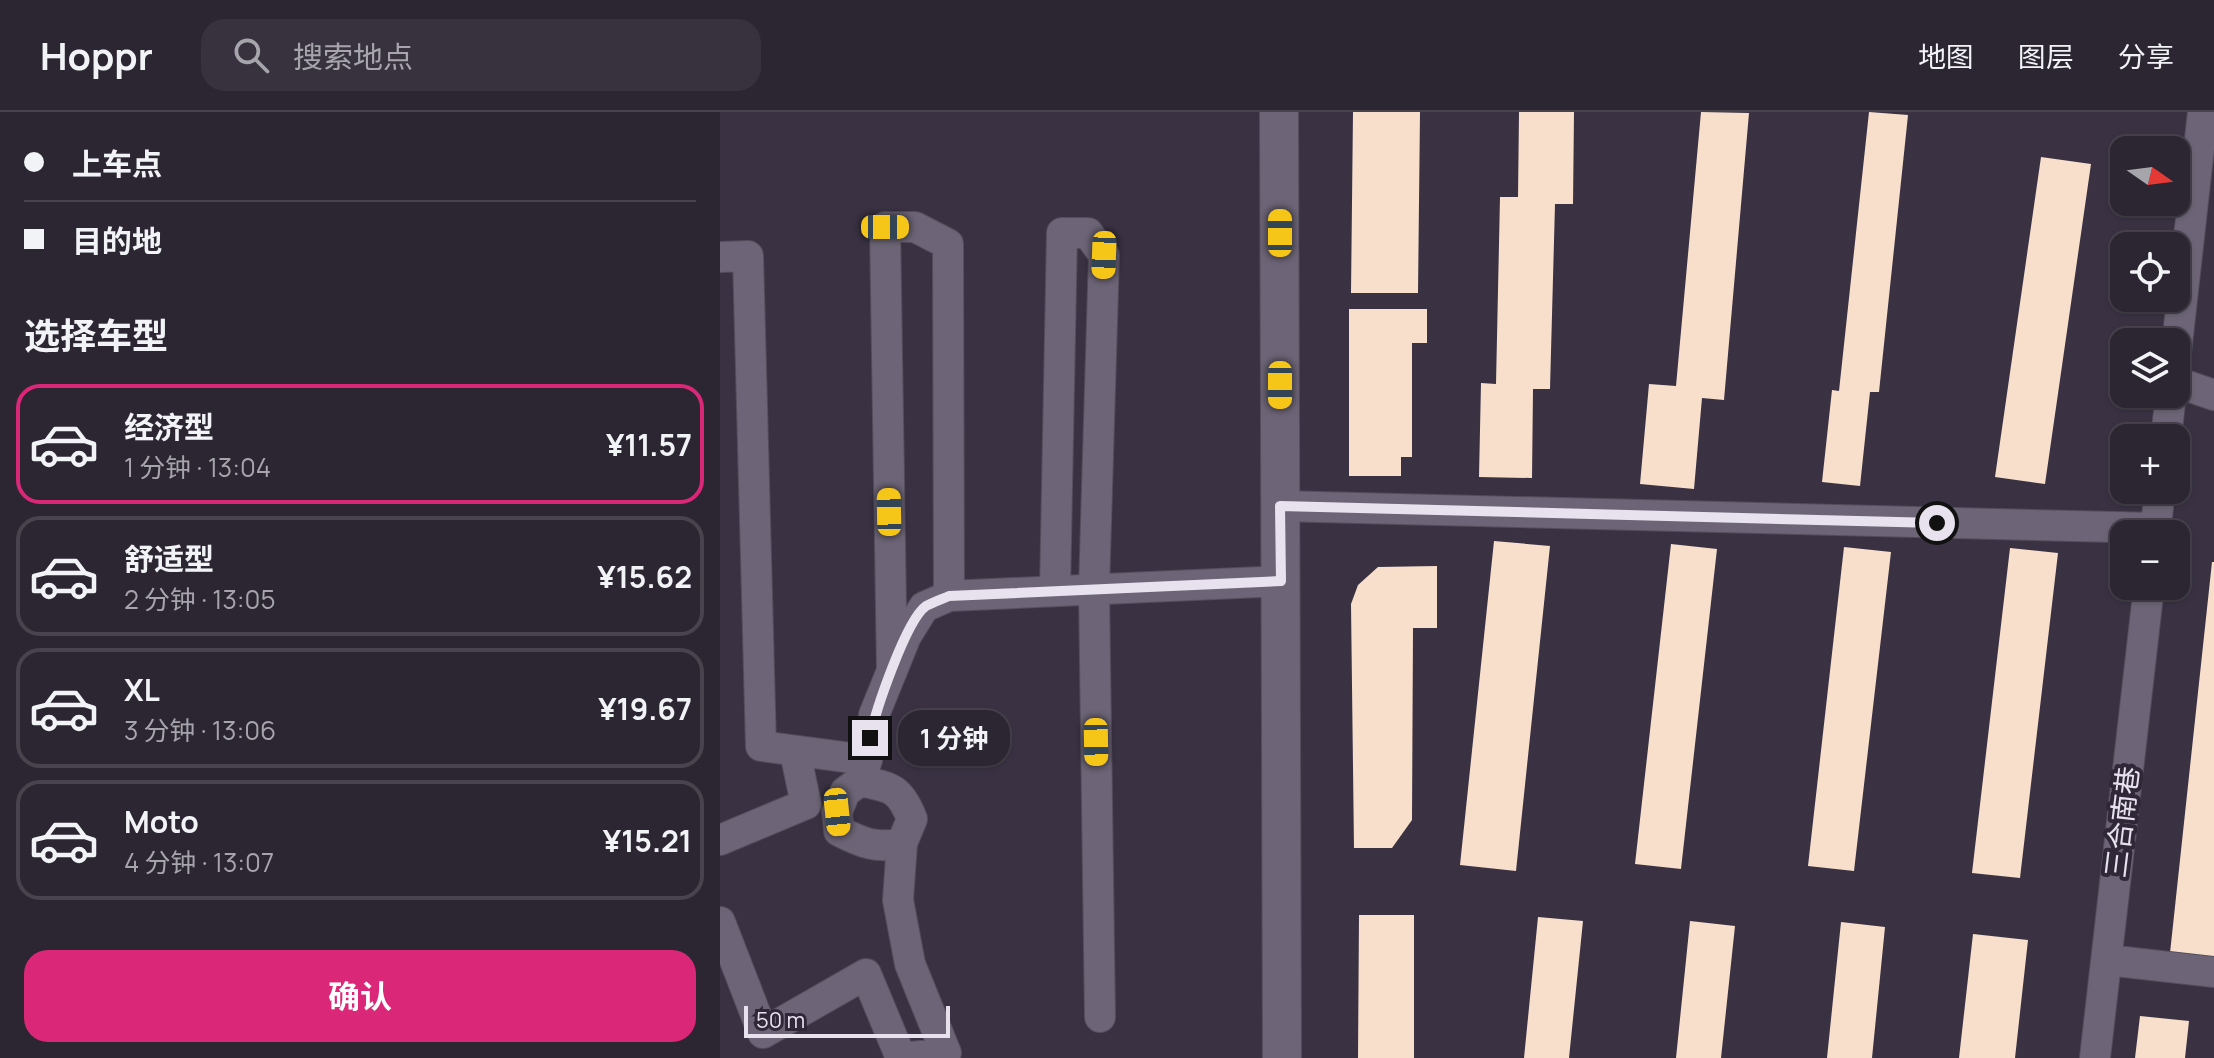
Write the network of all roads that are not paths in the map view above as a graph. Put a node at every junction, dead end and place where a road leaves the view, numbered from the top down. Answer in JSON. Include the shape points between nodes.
{"nodes":[{"id":1,"x":1279,"y":112,"type":"edge"},
{"id":2,"x":2203,"y":112,"type":"edge"},
{"id":3,"x":720,"y":257,"type":"edge"},
{"id":4,"x":2179,"y":328,"type":"edge"},
{"id":5,"x":2190,"y":387,"type":"edge"},
{"id":6,"x":2214,"y":395,"type":"edge"},
{"id":7,"x":1280,"y":506,"type":"junction"},
{"id":8,"x":2110,"y":530,"type":"edge"},
{"id":9,"x":1281,"y":581,"type":"junction"},
{"id":10,"x":1094,"y":589,"type":"junction"},
{"id":11,"x":1055,"y":591,"type":"junction"},
{"id":12,"x":949,"y":596,"type":"junction"},
{"id":13,"x":2147,"y":600,"type":"edge"},
{"id":14,"x":892,"y":671,"type":"junction"},
{"id":15,"x":795,"y":752,"type":"junction"},
{"id":16,"x":863,"y":770,"type":"junction"},
{"id":17,"x":720,"y":840,"type":"edge"},
{"id":18,"x":902,"y":843,"type":"junction"},
{"id":19,"x":720,"y":922,"type":"edge"},
{"id":20,"x":2107,"y":960,"type":"junction"},
{"id":21,"x":2214,"y":972,"type":"edge"},
{"id":22,"x":1100,"y":1017,"type":"dead end"},
{"id":23,"x":902,"y":1058,"type":"edge"},
{"id":24,"x":1282,"y":1058,"type":"edge"},
{"id":25,"x":2095,"y":1058,"type":"edge"}],
"edges":[{"from":1,"to":7,"type":"street"},
{"from":2,"to":4,"type":"street"},
{"from":3,"to":15,"type":"street","via":[[748,256],[761,746]]},
{"from":5,"to":6,"type":"street"},
{"from":7,"to":8,"type":"street"},
{"from":7,"to":9,"type":"street"},
{"from":9,"to":10,"type":"street"},
{"from":9,"to":24,"type":"street"},
{"from":10,"to":11,"type":"street"},
{"from":10,"to":11,"type":"street","via":[[1104,255],[1088,233],[1062,233]]},
{"from":10,"to":22,"type":"street"},
{"from":11,"to":12,"type":"street"},
{"from":12,"to":14,"type":"street","via":[[924,607]]},
{"from":12,"to":14,"type":"street","via":[[948,244],[915,227],[885,227]]},
{"from":13,"to":20,"type":"street","name":"三合南巷"},
{"from":14,"to":16,"type":"street","via":[[874,715]]},
{"from":15,"to":16,"type":"street"},
{"from":15,"to":17,"type":"street","via":[[806,804]]},
{"from":16,"to":18,"type":"street","via":[[903,797],[912,819]]},
{"from":16,"to":18,"type":"street","via":[[837,812],[839,831],[883,847]]},
{"from":18,"to":23,"type":"street","via":[[898,900],[910,964],[946,1053]]},
{"from":19,"to":23,"type":"street","via":[[763,1033],[866,974]]},
{"from":20,"to":21,"type":"street"},
{"from":20,"to":25,"type":"street","name":"三合南巷"}]}
